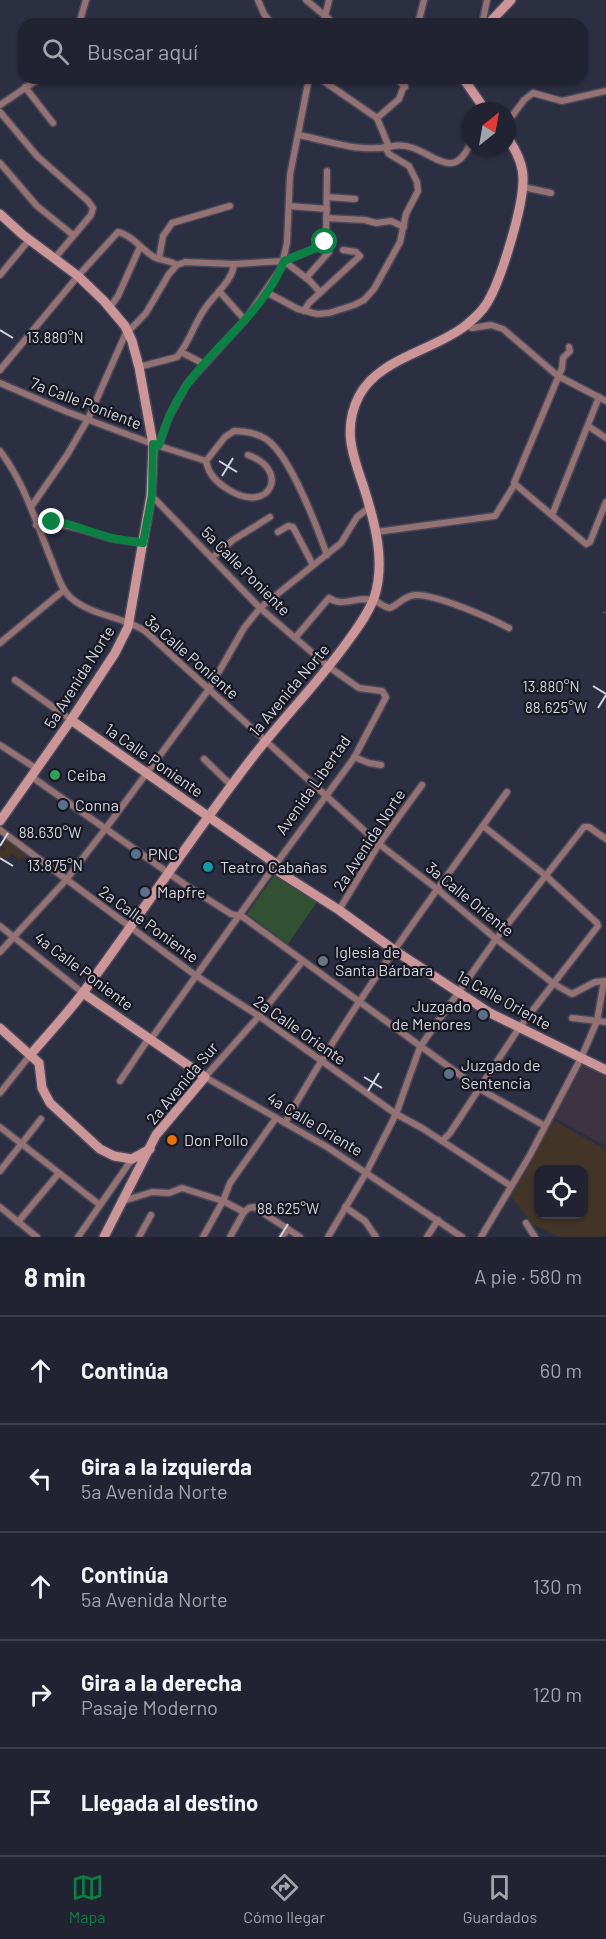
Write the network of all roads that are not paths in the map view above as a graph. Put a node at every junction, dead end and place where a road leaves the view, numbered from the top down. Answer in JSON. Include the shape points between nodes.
{"nodes":[{"id":1,"x":86,"y":0,"type":"edge"},
{"id":2,"x":258,"y":0,"type":"edge"},
{"id":3,"x":306,"y":0,"type":"edge"},
{"id":4,"x":329,"y":0,"type":"edge"},
{"id":5,"x":424,"y":0,"type":"edge"},
{"id":6,"x":487,"y":0,"type":"edge"},
{"id":7,"x":511,"y":0,"type":"edge"},
{"id":8,"x":325,"y":14,"type":"junction"},
{"id":9,"x":82,"y":18,"type":"edge"},
{"id":10,"x":267,"y":18,"type":"edge"},
{"id":11,"x":324,"y":18,"type":"edge"},
{"id":12,"x":329,"y":18,"type":"edge"},
{"id":13,"x":420,"y":18,"type":"edge"},
{"id":14,"x":483,"y":18,"type":"edge"},
{"id":15,"x":492,"y":18,"type":"edge"},
{"id":16,"x":30,"y":84,"type":"edge"},
{"id":17,"x":308,"y":84,"type":"edge"},
{"id":18,"x":328,"y":84,"type":"edge"},
{"id":19,"x":402,"y":84,"type":"edge"},
{"id":20,"x":406,"y":84,"type":"edge"},
{"id":21,"x":467,"y":84,"type":"edge"},
{"id":22,"x":25,"y":87,"type":"junction"},
{"id":23,"x":405,"y":87,"type":"junction"},
{"id":24,"x":606,"y":92,"type":"edge"},
{"id":25,"x":480,"y":102,"type":"edge"},
{"id":26,"x":0,"y":105,"type":"edge"},
{"id":27,"x":516,"y":111,"type":"edge"},
{"id":28,"x":0,"y":112,"type":"edge"},
{"id":29,"x":377,"y":118,"type":"junction"},
{"id":30,"x":53,"y":123,"type":"dead end"},
{"id":31,"x":298,"y":135,"type":"junction"},
{"id":32,"x":387,"y":147,"type":"junction"},
{"id":33,"x":516,"y":154,"type":"edge"},
{"id":34,"x":462,"y":156,"type":"edge"},
{"id":35,"x":0,"y":163,"type":"edge"},
{"id":36,"x":327,"y":171,"type":"dead end"},
{"id":37,"x":523,"y":187,"type":"junction"},
{"id":38,"x":551,"y":192,"type":"dead end"},
{"id":39,"x":327,"y":196,"type":"junction"},
{"id":40,"x":355,"y":199,"type":"dead end"},
{"id":41,"x":230,"y":206,"type":"dead end"},
{"id":42,"x":289,"y":206,"type":"junction"},
{"id":43,"x":327,"y":209,"type":"junction"},
{"id":44,"x":0,"y":214,"type":"edge"},
{"id":45,"x":326,"y":218,"type":"junction"},
{"id":46,"x":404,"y":226,"type":"junction"},
{"id":47,"x":73,"y":235,"type":"junction"},
{"id":48,"x":29,"y":240,"type":"junction"},
{"id":49,"x":324,"y":244,"type":"junction"},
{"id":50,"x":140,"y":248,"type":"junction"},
{"id":51,"x":343,"y":250,"type":"dead end"},
{"id":52,"x":54,"y":258,"type":"junction"},
{"id":53,"x":159,"y":259,"type":"junction"},
{"id":54,"x":284,"y":261,"type":"junction"},
{"id":55,"x":234,"y":264,"type":"junction"},
{"id":56,"x":177,"y":265,"type":"junction"},
{"id":57,"x":0,"y":275,"type":"edge"},
{"id":58,"x":78,"y":276,"type":"junction"},
{"id":59,"x":306,"y":278,"type":"junction"},
{"id":60,"x":219,"y":291,"type":"junction"},
{"id":61,"x":266,"y":292,"type":"junction"},
{"id":62,"x":320,"y":292,"type":"junction"},
{"id":63,"x":110,"y":307,"type":"junction"},
{"id":64,"x":304,"y":311,"type":"junction"},
{"id":65,"x":244,"y":320,"type":"junction"},
{"id":66,"x":466,"y":325,"type":"junction"},
{"id":67,"x":128,"y":332,"type":"junction"},
{"id":68,"x":569,"y":347,"type":"dead end"},
{"id":69,"x":181,"y":352,"type":"junction"},
{"id":70,"x":204,"y":364,"type":"junction"},
{"id":71,"x":139,"y":367,"type":"junction"},
{"id":72,"x":0,"y":370,"type":"edge"},
{"id":73,"x":558,"y":376,"type":"junction"},
{"id":74,"x":0,"y":383,"type":"edge"},
{"id":75,"x":598,"y":397,"type":"junction"},
{"id":76,"x":606,"y":400,"type":"edge"},
{"id":77,"x":88,"y":419,"type":"junction"},
{"id":78,"x":588,"y":426,"type":"junction"},
{"id":79,"x":606,"y":438,"type":"edge"},
{"id":80,"x":156,"y":444,"type":"junction"},
{"id":81,"x":0,"y":451,"type":"edge"},
{"id":82,"x":249,"y":455,"type":"dead end"},
{"id":83,"x":206,"y":461,"type":"junction"},
{"id":84,"x":515,"y":484,"type":"junction"},
{"id":85,"x":152,"y":495,"type":"junction"},
{"id":86,"x":606,"y":502,"type":"edge"},
{"id":87,"x":31,"y":507,"type":"junction"},
{"id":88,"x":370,"y":507,"type":"junction"},
{"id":89,"x":552,"y":515,"type":"junction"},
{"id":90,"x":270,"y":517,"type":"dead end"},
{"id":91,"x":36,"y":525,"type":"junction"},
{"id":92,"x":278,"y":532,"type":"dead end"},
{"id":93,"x":376,"y":532,"type":"junction"},
{"id":94,"x":143,"y":543,"type":"junction"},
{"id":95,"x":327,"y":555,"type":"junction"},
{"id":96,"x":213,"y":557,"type":"junction"},
{"id":97,"x":314,"y":565,"type":"junction"},
{"id":98,"x":64,"y":590,"type":"junction"},
{"id":99,"x":373,"y":600,"type":"junction"},
{"id":100,"x":260,"y":608,"type":"junction"},
{"id":101,"x":129,"y":622,"type":"junction"},
{"id":102,"x":509,"y":628,"type":"dead end"},
{"id":103,"x":295,"y":638,"type":"junction"},
{"id":104,"x":0,"y":643,"type":"edge"},
{"id":105,"x":329,"y":667,"type":"junction"},
{"id":106,"x":15,"y":680,"type":"dead end"},
{"id":107,"x":209,"y":689,"type":"junction"},
{"id":108,"x":386,"y":697,"type":"joint"},
{"id":109,"x":71,"y":720,"type":"junction"},
{"id":110,"x":265,"y":742,"type":"junction"},
{"id":111,"x":0,"y":745,"type":"edge"},
{"id":112,"x":354,"y":758,"type":"junction"},
{"id":113,"x":204,"y":759,"type":"dead end"},
{"id":114,"x":381,"y":765,"type":"dead end"},
{"id":115,"x":147,"y":772,"type":"junction"},
{"id":116,"x":35,"y":773,"type":"junction"},
{"id":117,"x":422,"y":785,"type":"dead end"},
{"id":118,"x":232,"y":786,"type":"junction"},
{"id":119,"x":507,"y":792,"type":"dead end"},
{"id":120,"x":325,"y":796,"type":"junction"},
{"id":121,"x":209,"y":817,"type":"junction"},
{"id":122,"x":0,"y":821,"type":"edge"},
{"id":123,"x":483,"y":826,"type":"junction"},
{"id":124,"x":106,"y":828,"type":"junction"},
{"id":125,"x":0,"y":830,"type":"edge"},
{"id":126,"x":606,"y":839,"type":"edge"},
{"id":127,"x":380,"y":844,"type":"junction"},
{"id":128,"x":274,"y":866,"type":"junction"},
{"id":129,"x":169,"y":874,"type":"junction"},
{"id":130,"x":545,"y":875,"type":"junction"},
{"id":131,"x":66,"y":880,"type":"junction"},
{"id":132,"x":437,"y":889,"type":"junction"},
{"id":133,"x":339,"y":910,"type":"junction"},
{"id":134,"x":238,"y":915,"type":"junction"},
{"id":135,"x":0,"y":926,"type":"edge"},
{"id":136,"x":130,"y":926,"type":"junction"},
{"id":137,"x":14,"y":937,"type":"junction"},
{"id":138,"x":496,"y":939,"type":"junction"},
{"id":139,"x":394,"y":950,"type":"junction"},
{"id":140,"x":0,"y":952,"type":"edge"},
{"id":141,"x":302,"y":962,"type":"junction"},
{"id":142,"x":195,"y":975,"type":"junction"},
{"id":143,"x":605,"y":981,"type":"edge"},
{"id":144,"x":554,"y":984,"type":"junction"},
{"id":145,"x":83,"y":993,"type":"junction"},
{"id":146,"x":459,"y":993,"type":"junction"},
{"id":147,"x":358,"y":1002,"type":"junction"},
{"id":148,"x":259,"y":1016,"type":"junction"},
{"id":149,"x":572,"y":1018,"type":"dead end"},
{"id":150,"x":597,"y":1021,"type":"junction"},
{"id":151,"x":606,"y":1022,"type":"edge"},
{"id":152,"x":0,"y":1028,"type":"edge"},
{"id":153,"x":519,"y":1028,"type":"junction"},
{"id":154,"x":150,"y":1038,"type":"junction"},
{"id":155,"x":420,"y":1047,"type":"junction"},
{"id":156,"x":31,"y":1054,"type":"junction"},
{"id":157,"x":580,"y":1058,"type":"junction"},
{"id":158,"x":320,"y":1061,"type":"junction"},
{"id":159,"x":606,"y":1070,"type":"edge"},
{"id":160,"x":205,"y":1077,"type":"junction"},
{"id":161,"x":120,"y":1081,"type":"dead end"},
{"id":162,"x":478,"y":1088,"type":"junction"},
{"id":163,"x":0,"y":1093,"type":"edge"},
{"id":164,"x":396,"y":1114,"type":"junction"},
{"id":165,"x":276,"y":1118,"type":"junction"},
{"id":166,"x":41,"y":1119,"type":"dead end"},
{"id":167,"x":285,"y":1123,"type":"junction"},
{"id":168,"x":545,"y":1126,"type":"junction"},
{"id":169,"x":0,"y":1127,"type":"edge"},
{"id":170,"x":442,"y":1142,"type":"junction"},
{"id":171,"x":21,"y":1145,"type":"junction"},
{"id":172,"x":150,"y":1149,"type":"junction"},
{"id":173,"x":132,"y":1159,"type":"junction"},
{"id":174,"x":0,"y":1171,"type":"edge"},
{"id":175,"x":59,"y":1173,"type":"junction"},
{"id":176,"x":366,"y":1173,"type":"junction"},
{"id":177,"x":511,"y":1186,"type":"junction"},
{"id":178,"x":123,"y":1201,"type":"junction"},
{"id":179,"x":223,"y":1201,"type":"junction"},
{"id":180,"x":100,"y":1205,"type":"junction"},
{"id":181,"x":0,"y":1207,"type":"edge"},
{"id":182,"x":345,"y":1207,"type":"junction"},
{"id":183,"x":244,"y":1212,"type":"junction"},
{"id":184,"x":151,"y":1215,"type":"dead end"},
{"id":185,"x":438,"y":1220,"type":"junction"},
{"id":186,"x":18,"y":1222,"type":"junction"},
{"id":187,"x":526,"y":1223,"type":"dead end"},
{"id":188,"x":288,"y":1228,"type":"junction"},
{"id":189,"x":234,"y":1236,"type":"edge"},
{"id":190,"x":37,"y":1237,"type":"edge"},
{"id":191,"x":78,"y":1237,"type":"edge"},
{"id":192,"x":104,"y":1237,"type":"edge"},
{"id":193,"x":139,"y":1237,"type":"edge"},
{"id":194,"x":203,"y":1237,"type":"edge"},
{"id":195,"x":282,"y":1237,"type":"edge"},
{"id":196,"x":300,"y":1237,"type":"edge"},
{"id":197,"x":328,"y":1237,"type":"edge"},
{"id":198,"x":376,"y":1237,"type":"edge"},
{"id":199,"x":427,"y":1237,"type":"edge"},
{"id":200,"x":462,"y":1237,"type":"edge"},
{"id":201,"x":481,"y":1237,"type":"edge"},
{"id":202,"x":535,"y":1237,"type":"edge"}],
"edges":[{"from":1,"to":9,"type":"street"},
{"from":2,"to":10,"type":"street"},
{"from":3,"to":8,"type":"street"},
{"from":4,"to":8,"type":"street"},
{"from":5,"to":13,"type":"street"},
{"from":6,"to":14,"type":"street"},
{"from":7,"to":15,"type":"street"},
{"from":8,"to":11,"type":"street"},
{"from":8,"to":12,"type":"street"},
{"from":16,"to":22,"type":"street"},
{"from":17,"to":31,"type":"street","name":"5a Avenida Norte"},
{"from":18,"to":29,"type":"street"},
{"from":19,"to":23,"type":"street"},
{"from":20,"to":23,"type":"street"},
{"from":21,"to":25,"type":"street"},
{"from":22,"to":26,"type":"street"},
{"from":22,"to":30,"type":"street"},
{"from":23,"to":29,"type":"street","via":[[399,99]]},
{"from":24,"to":27,"type":"street","via":[[562,101],[533,93]]},
{"from":28,"to":47,"type":"street","via":[[37,156],[92,206],[92,215]]},
{"from":29,"to":32,"type":"street"},
{"from":31,"to":32,"type":"street","via":[[354,148]]},
{"from":31,"to":42,"type":"street","name":"5a Avenida Norte"},
{"from":32,"to":34,"type":"street","via":[[411,147],[451,164]]},
{"from":32,"to":46,"type":"street","via":[[389,154],[409,166],[417,182],[418,191]]},
{"from":33,"to":37,"type":"street"},
{"from":35,"to":47,"type":"street","via":[[37,206]]},
{"from":36,"to":39,"type":"street"},
{"from":37,"to":38,"type":"street"},
{"from":37,"to":66,"type":"street","via":[[517,219],[492,293],[482,311]]},
{"from":39,"to":40,"type":"street"},
{"from":39,"to":43,"type":"street"},
{"from":41,"to":53,"type":"street","via":[[172,223],[163,236]]},
{"from":42,"to":43,"type":"street"},
{"from":42,"to":54,"type":"street","name":"5a Avenida Norte"},
{"from":43,"to":45,"type":"street"},
{"from":44,"to":48,"type":"street"},
{"from":45,"to":46,"type":"street","via":[[391,221]]},
{"from":45,"to":49,"type":"street"},
{"from":46,"to":64,"type":"street","via":[[382,277],[367,297],[329,313]]},
{"from":47,"to":52,"type":"street"},
{"from":48,"to":52,"type":"street"},
{"from":48,"to":57,"type":"street"},
{"from":49,"to":54,"type":"street"},
{"from":49,"to":59,"type":"street","via":[[329,252]]},
{"from":50,"to":53,"type":"street"},
{"from":50,"to":58,"type":"street","via":[[118,232]]},
{"from":50,"to":63,"type":"street"},
{"from":51,"to":62,"type":"street","via":[[360,256]]},
{"from":52,"to":58,"type":"street"},
{"from":53,"to":56,"type":"street"},
{"from":54,"to":55,"type":"street"},
{"from":54,"to":59,"type":"street"},
{"from":54,"to":61,"type":"street","name":"5a Avenida Norte"},
{"from":55,"to":56,"type":"street"},
{"from":55,"to":60,"type":"street"},
{"from":56,"to":67,"type":"street","via":[[146,313]]},
{"from":58,"to":63,"type":"street"},
{"from":58,"to":72,"type":"street"},
{"from":59,"to":62,"type":"street"},
{"from":60,"to":65,"type":"street"},
{"from":60,"to":69,"type":"street","via":[[203,311]]},
{"from":61,"to":64,"type":"street"},
{"from":61,"to":65,"type":"street","name":"5a Avenida Norte"},
{"from":62,"to":64,"type":"street"},
{"from":63,"to":67,"type":"street"},
{"from":65,"to":70,"type":"street","name":"5a Avenida Norte"},
{"from":66,"to":73,"type":"street","via":[[504,329]]},
{"from":66,"to":88,"type":"street","via":[[384,371],[358,398],[350,441]]},
{"from":67,"to":71,"type":"street"},
{"from":67,"to":77,"type":"street"},
{"from":68,"to":73,"type":"street"},
{"from":69,"to":70,"type":"street"},
{"from":69,"to":71,"type":"street","via":[[175,358]]},
{"from":70,"to":80,"type":"street","name":"5a Avenida Norte","via":[[180,394]]},
{"from":71,"to":80,"type":"street"},
{"from":73,"to":75,"type":"street"},
{"from":73,"to":84,"type":"street"},
{"from":74,"to":77,"type":"street","name":"7a Calle Poniente"},
{"from":75,"to":76,"type":"street"},
{"from":75,"to":78,"type":"street"},
{"from":77,"to":80,"type":"street","name":"7a Calle Poniente"},
{"from":77,"to":87,"type":"street"},
{"from":78,"to":79,"type":"street"},
{"from":78,"to":89,"type":"street"},
{"from":80,"to":83,"type":"street","name":"7a Calle Poniente"},
{"from":80,"to":85,"type":"street","name":"5a Avenida Norte"},
{"from":81,"to":87,"type":"street"},
{"from":82,"to":83,"type":"street","via":[[264,463],[272,477],[267,491],[256,498],[243,497],[216,481]]},
{"from":83,"to":95,"type":"street","via":[[234,430],[265,438],[274,446],[303,495]]},
{"from":84,"to":89,"type":"street"},
{"from":84,"to":93,"type":"street","via":[[495,516]]},
{"from":85,"to":94,"type":"street","name":"5a Avenida Norte"},
{"from":85,"to":96,"type":"street","name":"5a Calle Poniente"},
{"from":86,"to":89,"type":"street","via":[[588,544]]},
{"from":87,"to":91,"type":"street"},
{"from":88,"to":93,"type":"street","name":"1a Avenida Norte"},
{"from":88,"to":95,"type":"street","via":[[357,517],[341,543]]},
{"from":90,"to":96,"type":"street"},
{"from":91,"to":94,"type":"street","via":[[68,524],[111,538]]},
{"from":91,"to":98,"type":"street"},
{"from":92,"to":97,"type":"street","via":[[293,527]]},
{"from":93,"to":99,"type":"street","name":"1a Avenida Norte","via":[[380,576]]},
{"from":94,"to":101,"type":"street","name":"5a Avenida Norte"},
{"from":95,"to":97,"type":"street"},
{"from":96,"to":100,"type":"street","name":"5a Calle Poniente"},
{"from":97,"to":100,"type":"street"},
{"from":98,"to":101,"type":"street","name":"3a Calle Poniente","via":[[90,608]]},
{"from":98,"to":104,"type":"street"},
{"from":99,"to":102,"type":"street","via":[[390,608],[417,595],[469,610]]},
{"from":99,"to":103,"type":"street","via":[[340,603],[326,599]]},
{"from":99,"to":105,"type":"street","name":"1a Avenida Norte"},
{"from":100,"to":103,"type":"street","name":"5a Calle Poniente"},
{"from":100,"to":107,"type":"street"},
{"from":101,"to":107,"type":"street","name":"3a Calle Poniente","via":[[145,631]]},
{"from":101,"to":109,"type":"street","name":"5a Avenida Norte","via":[[115,653]]},
{"from":103,"to":105,"type":"street","name":"5a Calle Poniente"},
{"from":105,"to":108,"type":"street","name":"5a Calle Poniente","via":[[359,688],[382,691]]},
{"from":105,"to":110,"type":"street","name":"1a Avenida Norte"},
{"from":106,"to":109,"type":"street","name":"1a Calle Poniente"},
{"from":107,"to":110,"type":"street","name":"3a Calle Poniente"},
{"from":107,"to":115,"type":"street"},
{"from":108,"to":112,"type":"street","name":"Avenida Libertad"},
{"from":109,"to":115,"type":"street","name":"1a Calle Poniente"},
{"from":109,"to":116,"type":"street","name":"5a Avenida Norte"},
{"from":110,"to":118,"type":"street","name":"1a Avenida Norte"},
{"from":110,"to":120,"type":"street","name":"3a Calle Poniente"},
{"from":111,"to":116,"type":"street"},
{"from":112,"to":114,"type":"street"},
{"from":112,"to":120,"type":"street","name":"Avenida Libertad"},
{"from":113,"to":118,"type":"street"},
{"from":115,"to":121,"type":"street","name":"1a Calle Poniente"},
{"from":115,"to":124,"type":"street"},
{"from":116,"to":122,"type":"street","name":"5a Avenida Norte"},
{"from":116,"to":124,"type":"street"},
{"from":117,"to":127,"type":"street","name":"2a Avenida Norte"},
{"from":118,"to":121,"type":"street","name":"1a Avenida Norte"},
{"from":119,"to":123,"type":"street"},
{"from":120,"to":127,"type":"street","name":"3a Calle Oriente"},
{"from":120,"to":128,"type":"street","name":"Avenida Libertad"},
{"from":121,"to":128,"type":"street","name":"1a Calle Poniente"},
{"from":121,"to":129,"type":"street","name":"1a Avenida Norte"},
{"from":123,"to":130,"type":"street"},
{"from":123,"to":132,"type":"street"},
{"from":124,"to":129,"type":"street"},
{"from":124,"to":131,"type":"street"},
{"from":125,"to":131,"type":"street","name":"2a Calle Poniente"},
{"from":126,"to":130,"type":"street","via":[[584,827]]},
{"from":127,"to":132,"type":"street","name":"3a Calle Oriente"},
{"from":127,"to":133,"type":"street","name":"2a Avenida Norte"},
{"from":128,"to":133,"type":"street","name":"1a Calle Oriente"},
{"from":128,"to":134,"type":"street","name":"Avenida Libertad"},
{"from":129,"to":134,"type":"street","via":[[231,915]]},
{"from":129,"to":136,"type":"street","name":"1a Avenida Norte"},
{"from":130,"to":138,"type":"street"},
{"from":130,"to":144,"type":"street","via":[[598,926]]},
{"from":131,"to":136,"type":"street","name":"2a Calle Poniente"},
{"from":131,"to":137,"type":"street"},
{"from":132,"to":138,"type":"street","name":"3a Calle Oriente"},
{"from":132,"to":139,"type":"street"},
{"from":133,"to":139,"type":"street","name":"1a Calle Oriente"},
{"from":134,"to":141,"type":"street"},
{"from":134,"to":142,"type":"street","name":"Avenida Libertad"},
{"from":135,"to":137,"type":"street","name":"4a Calle Poniente"},
{"from":136,"to":142,"type":"street","name":"2a Calle Poniente"},
{"from":136,"to":145,"type":"street","name":"1a Avenida Norte"},
{"from":137,"to":140,"type":"street"},
{"from":137,"to":145,"type":"street","name":"4a Calle Poniente"},
{"from":138,"to":144,"type":"street","name":"3a Calle Oriente"},
{"from":138,"to":146,"type":"street"},
{"from":139,"to":146,"type":"street","name":"1a Calle Oriente"},
{"from":139,"to":147,"type":"street"},
{"from":141,"to":147,"type":"street"},
{"from":141,"to":148,"type":"street","name":"2a Avenida Sur"},
{"from":142,"to":148,"type":"street","name":"2a Calle Oriente"},
{"from":142,"to":154,"type":"street","name":"Avenida Libertad"},
{"from":143,"to":144,"type":"street","name":"3a Calle Oriente","via":[[572,994]]},
{"from":143,"to":150,"type":"street"},
{"from":144,"to":153,"type":"street"},
{"from":145,"to":154,"type":"street","name":"4a Calle Poniente"},
{"from":145,"to":156,"type":"street","name":"1a Avenida Norte"},
{"from":146,"to":153,"type":"street","name":"1a Calle Oriente"},
{"from":146,"to":155,"type":"street"},
{"from":147,"to":155,"type":"street"},
{"from":147,"to":158,"type":"street"},
{"from":148,"to":158,"type":"street","name":"2a Calle Oriente"},
{"from":148,"to":160,"type":"street","name":"2a Avenida Sur"},
{"from":149,"to":150,"type":"street"},
{"from":150,"to":151,"type":"street"},
{"from":150,"to":157,"type":"street"},
{"from":152,"to":156,"type":"street"},
{"from":153,"to":157,"type":"street","name":"1a Calle Oriente"},
{"from":153,"to":162,"type":"street"},
{"from":154,"to":160,"type":"street","name":"4a Calle Oriente"},
{"from":154,"to":161,"type":"street","name":"Avenida Libertad"},
{"from":155,"to":162,"type":"street"},
{"from":155,"to":164,"type":"street"},
{"from":156,"to":163,"type":"street"},
{"from":156,"to":173,"type":"street","via":[[39,1063],[42,1088],[50,1103],[100,1149]]},
{"from":157,"to":159,"type":"street","name":"1a Calle Oriente"},
{"from":157,"to":168,"type":"street"},
{"from":158,"to":164,"type":"street","name":"2a Calle Oriente"},
{"from":158,"to":167,"type":"street"},
{"from":160,"to":165,"type":"street","name":"4a Calle Oriente"},
{"from":160,"to":172,"type":"street","name":"2a Avenida Sur","via":[[156,1135]]},
{"from":162,"to":168,"type":"street"},
{"from":162,"to":170,"type":"street"},
{"from":164,"to":170,"type":"street","name":"2a Calle Oriente"},
{"from":164,"to":176,"type":"street"},
{"from":165,"to":167,"type":"street","name":"4a Calle Oriente"},
{"from":165,"to":179,"type":"street","via":[[230,1183]]},
{"from":166,"to":171,"type":"street"},
{"from":167,"to":176,"type":"street","name":"4a Calle Oriente"},
{"from":168,"to":177,"type":"street"},
{"from":169,"to":171,"type":"street"},
{"from":170,"to":177,"type":"street","name":"2a Calle Oriente"},
{"from":171,"to":174,"type":"street"},
{"from":171,"to":175,"type":"street"},
{"from":172,"to":173,"type":"street"},
{"from":172,"to":178,"type":"street","name":"2a Avenida Sur"},
{"from":173,"to":180,"type":"street"},
{"from":175,"to":180,"type":"street"},
{"from":175,"to":186,"type":"street"},
{"from":176,"to":182,"type":"street"},
{"from":176,"to":185,"type":"street","name":"4a Calle Oriente"},
{"from":177,"to":201,"type":"street"},
{"from":178,"to":179,"type":"street","via":[[182,1188]]},
{"from":178,"to":192,"type":"street","name":"2a Avenida Sur"},
{"from":179,"to":183,"type":"street"},
{"from":179,"to":194,"type":"street"},
{"from":180,"to":191,"type":"street"},
{"from":181,"to":186,"type":"street"},
{"from":182,"to":197,"type":"street"},
{"from":182,"to":198,"type":"street","via":[[365,1221]]},
{"from":183,"to":188,"type":"street","via":[[254,1208]]},
{"from":183,"to":189,"type":"street"},
{"from":184,"to":193,"type":"street"},
{"from":185,"to":199,"type":"street"},
{"from":185,"to":200,"type":"street","name":"4a Calle Oriente"},
{"from":186,"to":190,"type":"street"},
{"from":187,"to":202,"type":"street"},
{"from":188,"to":195,"type":"street"},
{"from":188,"to":196,"type":"street"}]}
